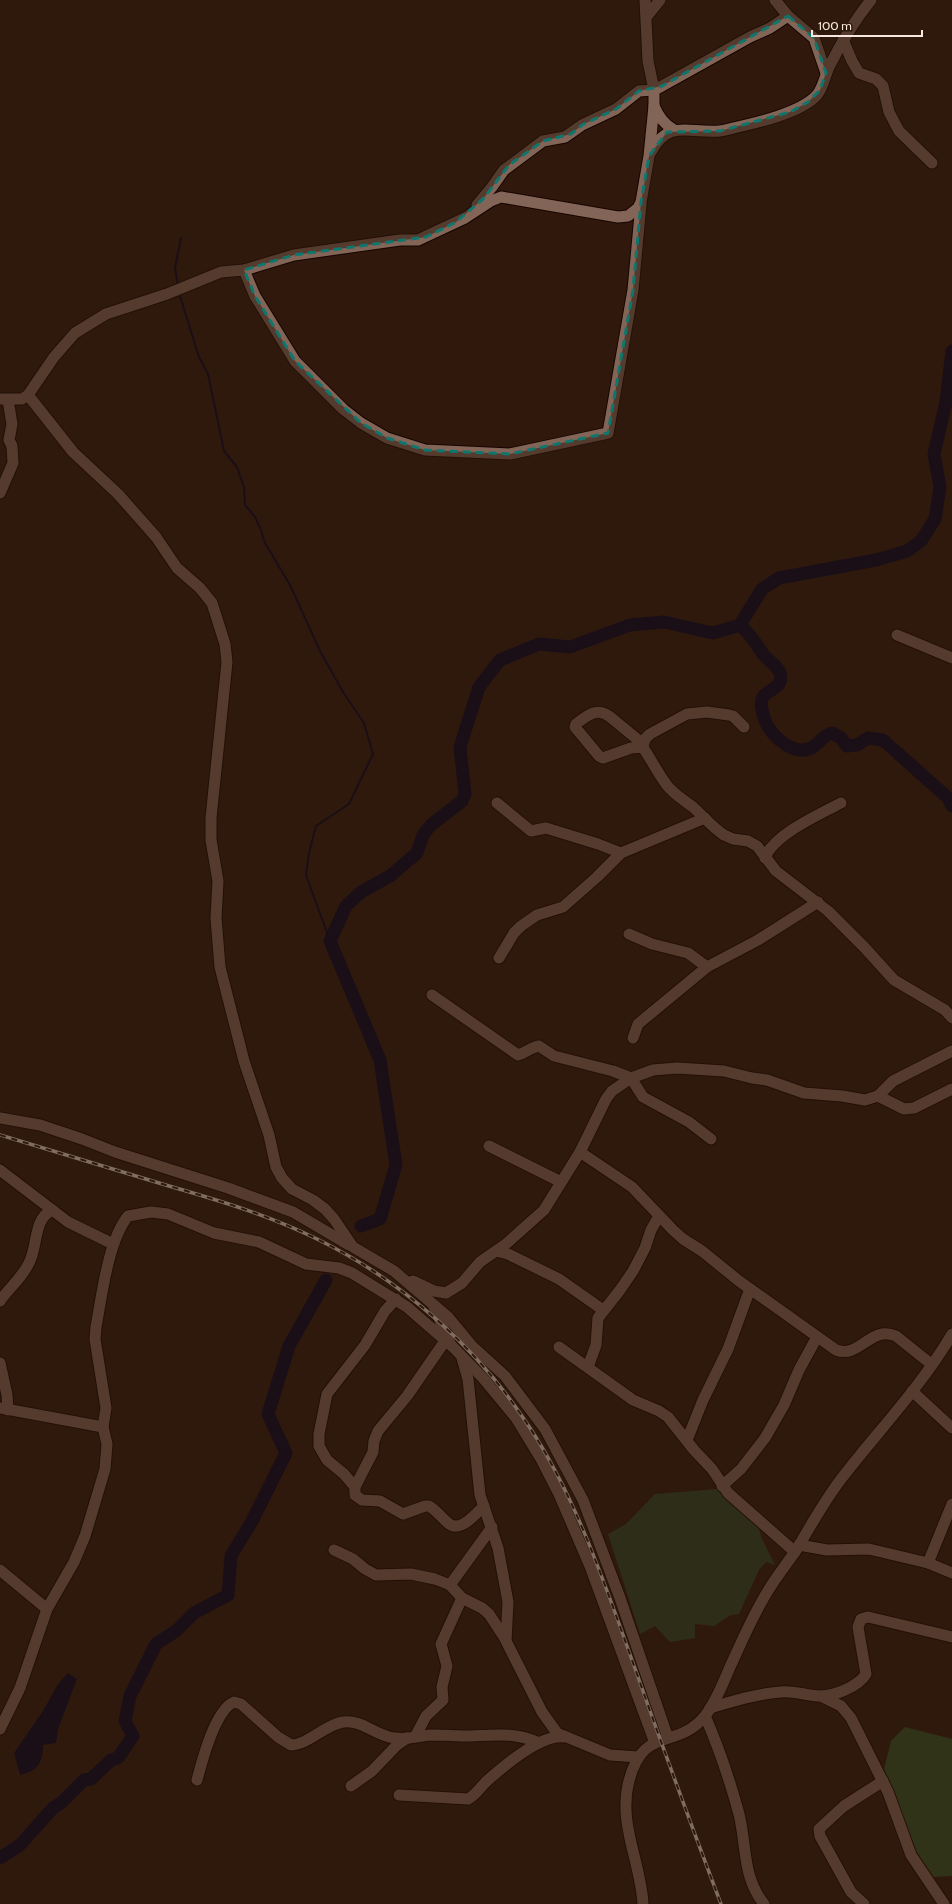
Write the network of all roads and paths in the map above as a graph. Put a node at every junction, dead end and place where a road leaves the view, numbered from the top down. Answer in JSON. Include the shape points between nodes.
{"nodes":[{"id":1,"x":645,"y":0,"type":"edge"},
{"id":2,"x":660,"y":0,"type":"edge"},
{"id":3,"x":775,"y":0,"type":"edge"},
{"id":4,"x":871,"y":0,"type":"edge"},
{"id":5,"x":647,"y":16,"type":"junction"},
{"id":6,"x":788,"y":16,"type":"junction"},
{"id":7,"x":843,"y":40,"type":"junction"},
{"id":8,"x":826,"y":73,"type":"junction"},
{"id":9,"x":654,"y":90,"type":"junction"},
{"id":10,"x":654,"y":106,"type":"junction"},
{"id":11,"x":674,"y":130,"type":"junction"},
{"id":12,"x":649,"y":156,"type":"junction"},
{"id":13,"x":932,"y":163,"type":"dead end"},
{"id":14,"x":641,"y":202,"type":"junction"},
{"id":15,"x":456,"y":222,"type":"junction"},
{"id":16,"x":244,"y":270,"type":"junction"},
{"id":17,"x":28,"y":395,"type":"junction"},
{"id":18,"x":4,"y":399,"type":"edge"},
{"id":19,"x":0,"y":493,"type":"edge"},
{"id":20,"x":897,"y":635,"type":"dead end"},
{"id":21,"x":952,"y":658,"type":"edge"},
{"id":22,"x":744,"y":727,"type":"dead end"},
{"id":23,"x":643,"y":747,"type":"junction"},
{"id":24,"x":497,"y":803,"type":"dead end"},
{"id":25,"x":841,"y":803,"type":"dead end"},
{"id":26,"x":705,"y":818,"type":"junction"},
{"id":27,"x":621,"y":853,"type":"junction"},
{"id":28,"x":765,"y":858,"type":"junction"},
{"id":29,"x":818,"y":902,"type":"junction"},
{"id":30,"x":629,"y":934,"type":"dead end"},
{"id":31,"x":499,"y":958,"type":"dead end"},
{"id":32,"x":707,"y":967,"type":"junction"},
{"id":33,"x":432,"y":995,"type":"dead end"},
{"id":34,"x":952,"y":1018,"type":"edge"},
{"id":35,"x":633,"y":1038,"type":"dead end"},
{"id":36,"x":952,"y":1051,"type":"edge"},
{"id":37,"x":631,"y":1078,"type":"junction"},
{"id":38,"x":952,"y":1089,"type":"edge"},
{"id":39,"x":878,"y":1096,"type":"junction"},
{"id":40,"x":0,"y":1118,"type":"edge"},
{"id":41,"x":711,"y":1139,"type":"dead end"},
{"id":42,"x":489,"y":1146,"type":"dead end"},
{"id":43,"x":580,"y":1152,"type":"junction"},
{"id":44,"x":0,"y":1170,"type":"edge"},
{"id":45,"x":561,"y":1182,"type":"junction"},
{"id":46,"x":52,"y":1210,"type":"junction"},
{"id":47,"x":659,"y":1216,"type":"junction"},
{"id":48,"x":113,"y":1244,"type":"junction"},
{"id":49,"x":352,"y":1247,"type":"junction"},
{"id":50,"x":496,"y":1251,"type":"junction"},
{"id":51,"x":394,"y":1271,"type":"junction"},
{"id":52,"x":750,"y":1289,"type":"junction"},
{"id":53,"x":396,"y":1299,"type":"junction"},
{"id":54,"x":0,"y":1301,"type":"edge"},
{"id":55,"x":432,"y":1303,"type":"junction"},
{"id":56,"x":604,"y":1310,"type":"junction"},
{"id":57,"x":952,"y":1334,"type":"edge"},
{"id":58,"x":817,"y":1337,"type":"junction"},
{"id":59,"x":453,"y":1347,"type":"junction"},
{"id":60,"x":560,"y":1347,"type":"dead end"},
{"id":61,"x":0,"y":1363,"type":"edge"},
{"id":62,"x":932,"y":1364,"type":"junction"},
{"id":63,"x":588,"y":1368,"type":"junction"},
{"id":64,"x":912,"y":1391,"type":"junction"},
{"id":65,"x":4,"y":1409,"type":"edge"},
{"id":66,"x":103,"y":1428,"type":"junction"},
{"id":67,"x":952,"y":1428,"type":"edge"},
{"id":68,"x":687,"y":1440,"type":"junction"},
{"id":69,"x":722,"y":1486,"type":"junction"},
{"id":70,"x":355,"y":1487,"type":"junction"},
{"id":71,"x":952,"y":1504,"type":"edge"},
{"id":72,"x":484,"y":1506,"type":"junction"},
{"id":73,"x":492,"y":1527,"type":"junction"},
{"id":74,"x":797,"y":1549,"type":"junction"},
{"id":75,"x":334,"y":1550,"type":"dead end"},
{"id":76,"x":928,"y":1563,"type":"junction"},
{"id":77,"x":0,"y":1570,"type":"edge"},
{"id":78,"x":952,"y":1573,"type":"edge"},
{"id":79,"x":450,"y":1585,"type":"junction"},
{"id":80,"x":462,"y":1598,"type":"junction"},
{"id":81,"x":47,"y":1609,"type":"junction"},
{"id":82,"x":952,"y":1637,"type":"edge"},
{"id":83,"x":506,"y":1641,"type":"junction"},
{"id":84,"x":820,"y":1696,"type":"junction"},
{"id":85,"x":708,"y":1712,"type":"junction"},
{"id":86,"x":0,"y":1729,"type":"edge"},
{"id":87,"x":411,"y":1737,"type":"junction"},
{"id":88,"x":565,"y":1737,"type":"junction"},
{"id":89,"x":668,"y":1738,"type":"junction"},
{"id":90,"x":539,"y":1743,"type":"junction"},
{"id":91,"x":655,"y":1743,"type":"junction"},
{"id":92,"x":638,"y":1757,"type":"junction"},
{"id":93,"x":197,"y":1780,"type":"dead end"},
{"id":94,"x":882,"y":1781,"type":"junction"},
{"id":95,"x":351,"y":1786,"type":"dead end"},
{"id":96,"x":399,"y":1795,"type":"dead end"},
{"id":97,"x":952,"y":1898,"type":"edge"},
{"id":98,"x":643,"y":1904,"type":"edge"},
{"id":99,"x":764,"y":1904,"type":"edge"},
{"id":100,"x":864,"y":1904,"type":"edge"},
{"id":101,"x":944,"y":1904,"type":"edge"},
{"id":102,"x":948,"y":1904,"type":"edge"}],
"edges":[{"from":1,"to":5,"type":"street"},
{"from":2,"to":5,"type":"street"},
{"from":3,"to":6,"type":"street"},
{"from":4,"to":7,"type":"street"},
{"from":5,"to":9,"type":"street","via":[[648,61]]},
{"from":6,"to":8,"type":"street","via":[[814,38]]},
{"from":6,"to":9,"type":"street"},
{"from":7,"to":8,"type":"street"},
{"from":7,"to":13,"type":"street","via":[[859,73],[876,79],[883,86],[889,112],[899,131]]},
{"from":8,"to":11,"type":"street","via":[[816,95],[790,112],[720,131]]},
{"from":9,"to":10,"type":"street"},
{"from":9,"to":15,"type":"street","via":[[639,91],[616,109],[582,125],[565,137],[543,140],[509,165],[483,198]]},
{"from":10,"to":11,"type":"street","via":[[658,116]]},
{"from":10,"to":12,"type":"street"},
{"from":11,"to":12,"type":"street","via":[[662,136]]},
{"from":12,"to":14,"type":"street"},
{"from":14,"to":15,"type":"street","via":[[635,212],[618,217],[501,197]]},
{"from":14,"to":16,"type":"street","via":[[634,290],[608,433],[510,454],[425,450],[387,438],[361,423],[343,409],[295,361],[255,296]]},
{"from":15,"to":16,"type":"street","via":[[418,240],[400,240],[294,255]]},
{"from":16,"to":17,"type":"street","via":[[221,272],[191,286],[106,314],[86,325],[64,345]]},
{"from":17,"to":18,"type":"street","via":[[22,399]]},
{"from":17,"to":49,"type":"street","via":[[73,452],[118,494],[156,537],[177,568],[203,591],[217,616],[227,662],[211,818],[211,840],[218,881],[216,918],[220,967],[244,1061],[269,1135],[276,1167],[292,1189],[313,1200],[334,1219]]},
{"from":18,"to":19,"type":"street","via":[[12,424],[10,440],[13,463]]},
{"from":20,"to":21,"type":"street"},
{"from":22,"to":23,"type":"street","via":[[729,715],[706,712],[687,714],[650,734]]},
{"from":23,"to":23,"type":"street","via":[[631,748],[603,758],[575,727],[592,713],[604,713],[637,739]]},
{"from":23,"to":26,"type":"street","via":[[666,784]]},
{"from":24,"to":27,"type":"street","via":[[531,831],[546,828]]},
{"from":25,"to":28,"type":"street","via":[[793,830],[770,848]]},
{"from":26,"to":27,"type":"street"},
{"from":26,"to":28,"type":"street","via":[[724,836],[753,843]]},
{"from":27,"to":31,"type":"street","via":[[563,907],[537,915],[521,926]]},
{"from":28,"to":29,"type":"street","via":[[776,871]]},
{"from":29,"to":32,"type":"street","via":[[758,940]]},
{"from":29,"to":34,"type":"street","via":[[894,980],[945,1010]]},
{"from":30,"to":32,"type":"street","via":[[652,944],[688,953]]},
{"from":32,"to":35,"type":"street","via":[[638,1024]]},
{"from":33,"to":37,"type":"street","via":[[518,1055],[539,1046],[554,1056]]},
{"from":36,"to":39,"type":"street","via":[[893,1081]]},
{"from":37,"to":39,"type":"street","via":[[659,1069],[716,1069],[767,1080],[804,1093],[865,1100]]},
{"from":37,"to":41,"type":"street","via":[[643,1097],[689,1122]]},
{"from":37,"to":43,"type":"street","via":[[612,1091],[606,1099]]},
{"from":38,"to":39,"type":"street","via":[[914,1108],[904,1109]]},
{"from":40,"to":49,"type":"street","via":[[40,1125],[286,1209]]},
{"from":42,"to":45,"type":"street"},
{"from":43,"to":45,"type":"street"},
{"from":43,"to":47,"type":"street","via":[[632,1187]]},
{"from":44,"to":46,"type":"street"},
{"from":45,"to":50,"type":"street","via":[[544,1210]]},
{"from":46,"to":48,"type":"street","via":[[68,1222]]},
{"from":46,"to":54,"type":"street","via":[[39,1224],[29,1263]]},
{"from":47,"to":52,"type":"street","via":[[683,1239]]},
{"from":47,"to":56,"type":"street","via":[[633,1271]]},
{"from":48,"to":53,"type":"street","via":[[128,1216],[151,1212],[168,1214],[214,1233],[259,1242],[306,1264],[339,1268],[369,1282]]},
{"from":48,"to":66,"type":"street","via":[[95,1339],[105,1403]]},
{"from":49,"to":51,"type":"street"},
{"from":50,"to":51,"type":"street","via":[[480,1262],[462,1283],[441,1294]]},
{"from":50,"to":56,"type":"street","via":[[508,1254],[559,1279]]},
{"from":51,"to":55,"type":"street"},
{"from":52,"to":58,"type":"street"},
{"from":52,"to":68,"type":"street","via":[[728,1349]]},
{"from":53,"to":59,"type":"street"},
{"from":53,"to":70,"type":"street","via":[[385,1311],[365,1346],[327,1394],[319,1446],[327,1460]]},
{"from":55,"to":59,"type":"street"},
{"from":55,"to":89,"type":"street","via":[[504,1376],[553,1442],[583,1500]]},
{"from":56,"to":63,"type":"street","via":[[596,1325],[596,1345]]},
{"from":57,"to":62,"type":"street"},
{"from":58,"to":62,"type":"street","via":[[836,1350],[846,1352],[881,1333],[889,1333]]},
{"from":58,"to":69,"type":"street","via":[[765,1438],[741,1469]]},
{"from":59,"to":70,"type":"street","via":[[411,1390],[378,1431],[373,1452]]},
{"from":59,"to":72,"type":"street","via":[[468,1379],[480,1495]]},
{"from":59,"to":91,"type":"street","via":[[488,1383],[516,1418],[559,1494],[590,1566]]},
{"from":60,"to":63,"type":"street"},
{"from":61,"to":65,"type":"street","via":[[7,1395]]},
{"from":62,"to":64,"type":"street"},
{"from":63,"to":68,"type":"street","via":[[633,1400],[668,1417]]},
{"from":64,"to":67,"type":"street"},
{"from":64,"to":74,"type":"street","via":[[845,1474]]},
{"from":65,"to":66,"type":"street"},
{"from":66,"to":81,"type":"street","via":[[107,1444],[105,1469],[91,1521],[74,1562]]},
{"from":68,"to":69,"type":"street","via":[[712,1469]]},
{"from":69,"to":74,"type":"street","via":[[734,1500]]},
{"from":70,"to":72,"type":"street","via":[[355,1496],[358,1499],[380,1501],[403,1514],[429,1506],[452,1526],[464,1524]]},
{"from":71,"to":76,"type":"street"},
{"from":72,"to":73,"type":"street"},
{"from":73,"to":79,"type":"street"},
{"from":73,"to":83,"type":"street","via":[[508,1602]]},
{"from":74,"to":76,"type":"street","via":[[869,1549]]},
{"from":74,"to":85,"type":"street","via":[[755,1612],[720,1692]]},
{"from":75,"to":79,"type":"street","via":[[376,1575],[411,1574]]},
{"from":76,"to":78,"type":"street"},
{"from":77,"to":81,"type":"street"},
{"from":79,"to":80,"type":"street"},
{"from":80,"to":83,"type":"street","via":[[486,1611]]},
{"from":80,"to":87,"type":"street","via":[[441,1644],[447,1666],[442,1687],[443,1700],[426,1716]]},
{"from":81,"to":86,"type":"street","via":[[20,1688]]},
{"from":82,"to":84,"type":"street","via":[[887,1620],[868,1617],[861,1619],[858,1627],[866,1674],[863,1680],[845,1690]]},
{"from":83,"to":88,"type":"street","via":[[546,1720],[557,1733]]},
{"from":84,"to":85,"type":"street","via":[[782,1691],[748,1697]]},
{"from":84,"to":94,"type":"street","via":[[841,1706],[851,1718]]},
{"from":85,"to":89,"type":"street","via":[[690,1731]]},
{"from":85,"to":99,"type":"street","via":[[739,1816],[751,1883]]},
{"from":87,"to":90,"type":"street","via":[[510,1734]]},
{"from":87,"to":93,"type":"street","via":[[390,1738],[358,1723],[345,1722],[291,1745],[278,1737],[241,1704],[234,1702],[228,1706],[216,1724],[207,1744]]},
{"from":87,"to":95,"type":"street","via":[[397,1745],[372,1771]]},
{"from":88,"to":90,"type":"street","via":[[553,1737]]},
{"from":88,"to":92,"type":"street","via":[[610,1755]]},
{"from":89,"to":91,"type":"street"},
{"from":90,"to":96,"type":"street","via":[[498,1772],[468,1799]]},
{"from":91,"to":92,"type":"street"},
{"from":92,"to":98,"type":"street","via":[[628,1784],[626,1801],[628,1830],[641,1882]]},
{"from":94,"to":100,"type":"street","via":[[844,1806],[819,1830],[850,1892]]},
{"from":94,"to":101,"type":"street","via":[[902,1825],[911,1854]]},
{"from":97,"to":102,"type":"street"}]}
